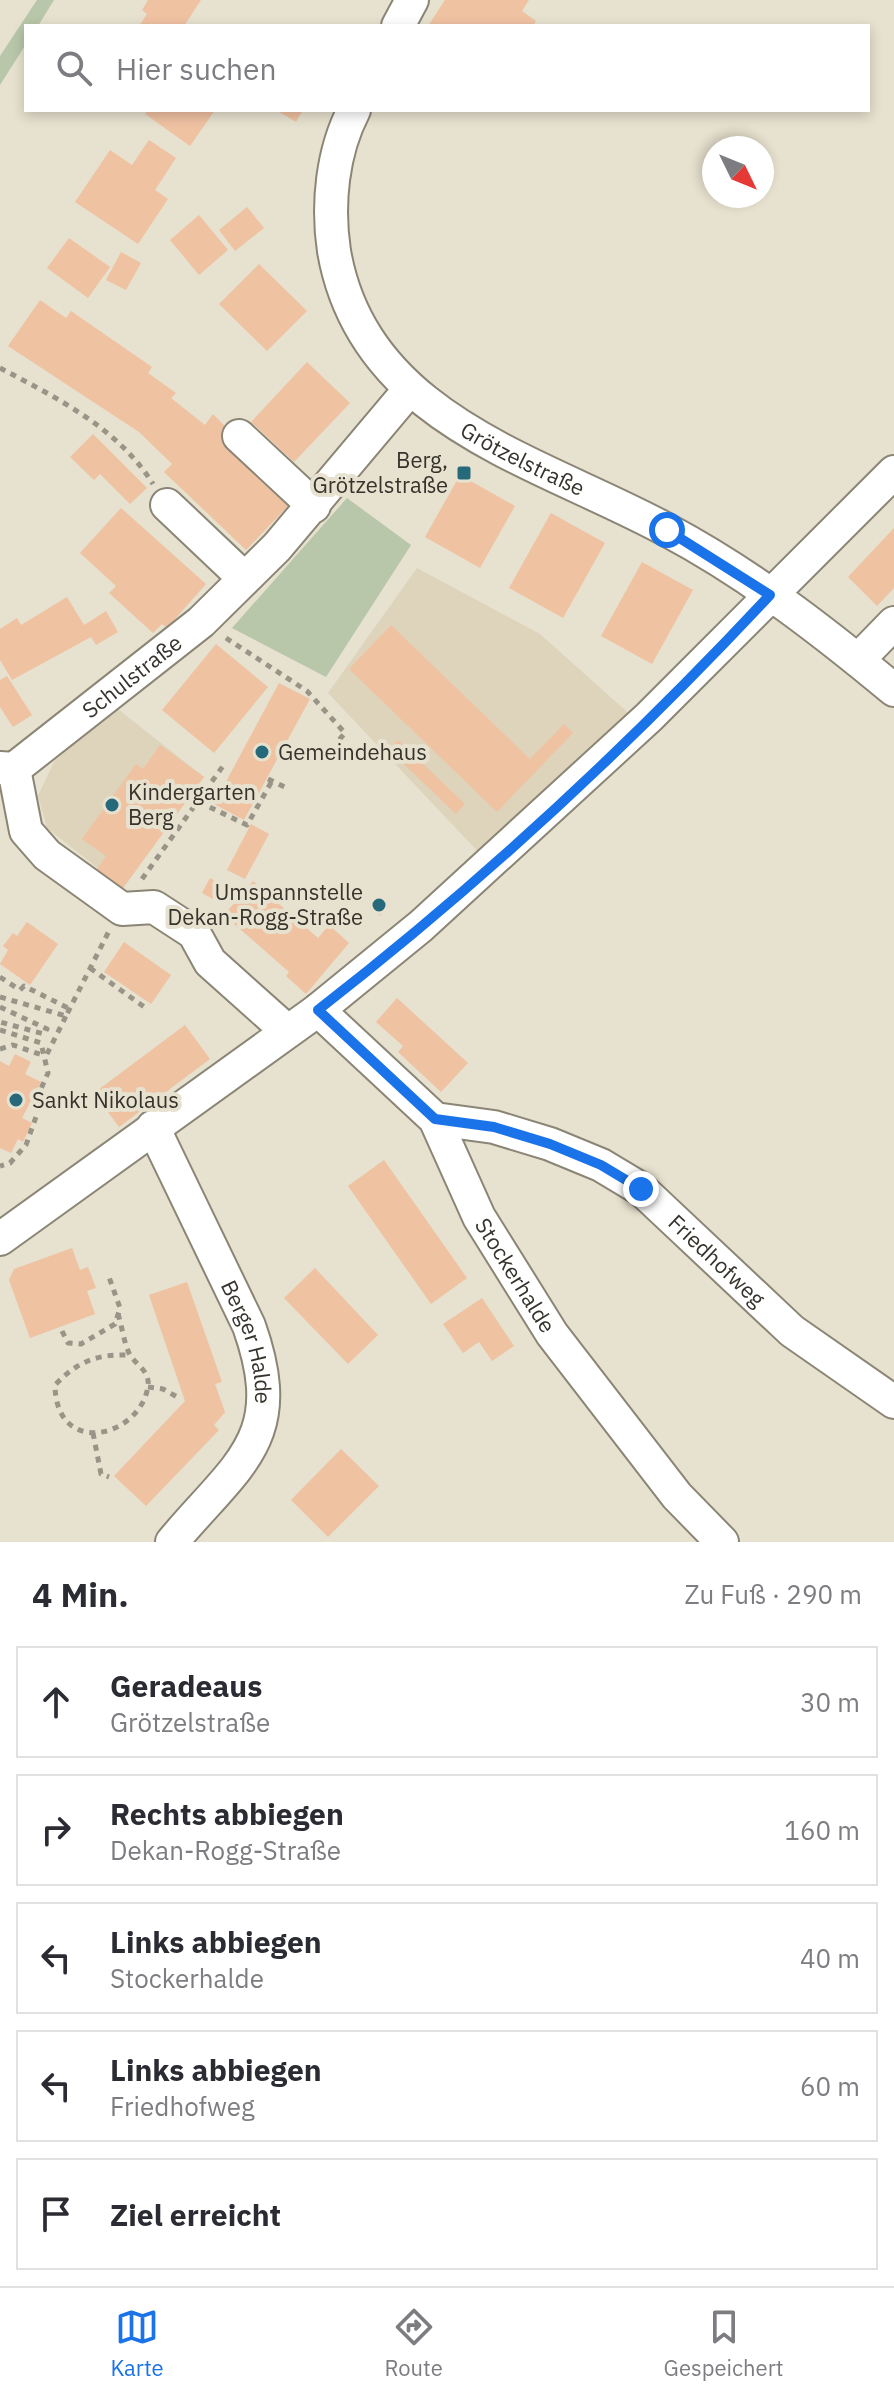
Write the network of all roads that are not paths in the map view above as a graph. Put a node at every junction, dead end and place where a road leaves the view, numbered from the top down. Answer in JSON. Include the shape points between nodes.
{"nodes":[{"id":1,"x":412,"y":0,"type":"edge"},
{"id":2,"x":399,"y":24,"type":"edge"},
{"id":3,"x":353,"y":112,"type":"edge"},
{"id":4,"x":410,"y":389,"type":"junction"},
{"id":5,"x":239,"y":436,"type":"dead end"},
{"id":6,"x":894,"y":472,"type":"edge"},
{"id":7,"x":167,"y":505,"type":"road end"},
{"id":8,"x":314,"y":506,"type":"junction"},
{"id":9,"x":244,"y":578,"type":"junction"},
{"id":10,"x":770,"y":595,"type":"junction"},
{"id":11,"x":894,"y":623,"type":"edge"},
{"id":12,"x":858,"y":660,"type":"junction"},
{"id":13,"x":894,"y":690,"type":"edge"},
{"id":14,"x":7,"y":769,"type":"edge"},
{"id":15,"x":318,"y":1010,"type":"junction"},
{"id":16,"x":286,"y":1030,"type":"junction"},
{"id":17,"x":435,"y":1119,"type":"junction"},
{"id":18,"x":153,"y":1127,"type":"junction"},
{"id":19,"x":0,"y":1239,"type":"edge"},
{"id":20,"x":894,"y":1402,"type":"edge"},
{"id":21,"x":172,"y":1542,"type":"edge"},
{"id":22,"x":722,"y":1542,"type":"edge"}],
"edges":[{"from":1,"to":2,"type":"street"},
{"from":3,"to":4,"type":"street","name":"Grötzelstraße","via":[[331,190],[338,272],[351,310],[372,345]]},
{"from":4,"to":8,"type":"street","name":"Schulstraße"},
{"from":4,"to":10,"type":"street","name":"Grötzelstraße","via":[[470,434],[667,530]]},
{"from":5,"to":8,"type":"street"},
{"from":6,"to":10,"type":"street"},
{"from":7,"to":9,"type":"street"},
{"from":8,"to":9,"type":"street","name":"Schulstraße"},
{"from":9,"to":14,"type":"street","name":"Schulstraße","via":[[196,627]]},
{"from":10,"to":12,"type":"street","name":"Grötzelstraße"},
{"from":10,"to":15,"type":"street","via":[[545,816]]},
{"from":11,"to":12,"type":"street"},
{"from":12,"to":13,"type":"street","name":"Grötzelstraße"},
{"from":14,"to":16,"type":"street","name":"Schulstraße","via":[[26,831],[47,855],[122,909],[154,907],[194,933],[210,962]]},
{"from":15,"to":16,"type":"street"},
{"from":15,"to":17,"type":"street","name":"Stockerhalde"},
{"from":16,"to":18,"type":"street"},
{"from":17,"to":20,"type":"street","name":"Friedhofweg","via":[[494,1127],[550,1144],[641,1189],[792,1331]]},
{"from":17,"to":22,"type":"street","name":"Stockerhalde","via":[[479,1217],[552,1334],[677,1496]]},
{"from":18,"to":19,"type":"street"},
{"from":18,"to":21,"type":"street","name":"Berger Halde","via":[[245,1316],[266,1395],[259,1435]]}]}
